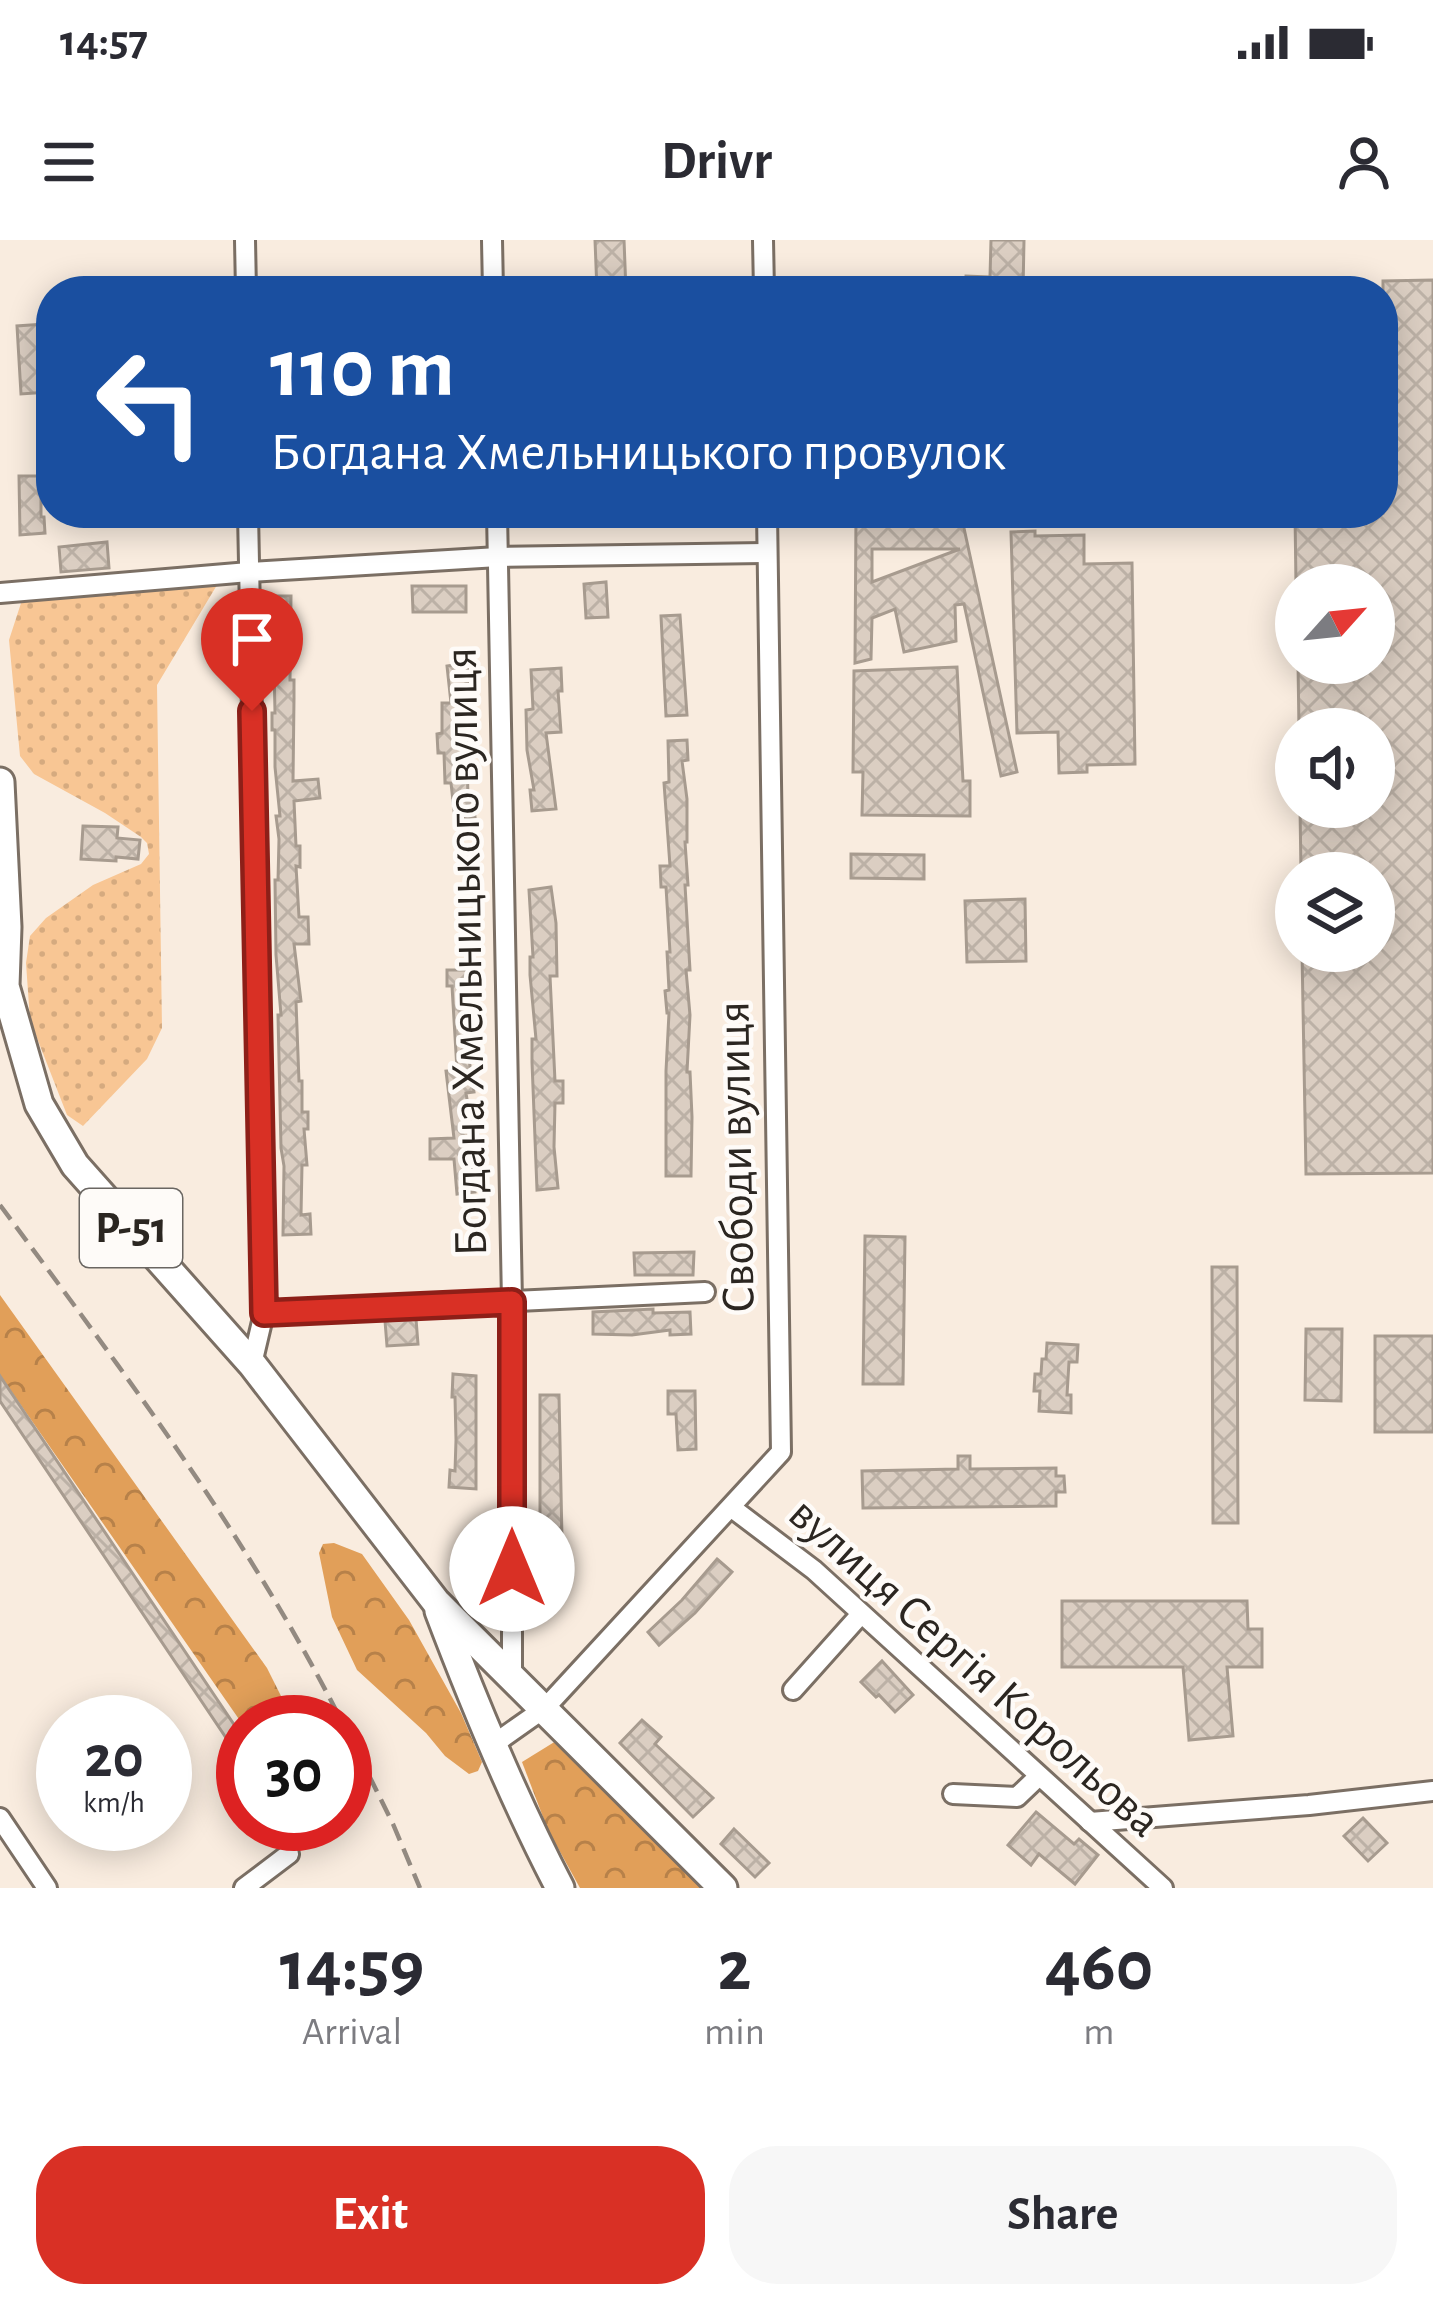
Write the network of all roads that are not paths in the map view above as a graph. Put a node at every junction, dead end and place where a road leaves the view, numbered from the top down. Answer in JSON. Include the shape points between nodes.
{"nodes":[{"id":1,"x":245,"y":240,"type":"edge"},
{"id":2,"x":492,"y":240,"type":"edge"},
{"id":3,"x":764,"y":240,"type":"edge"},
{"id":4,"x":246,"y":276,"type":"edge"},
{"id":5,"x":493,"y":276,"type":"edge"},
{"id":6,"x":764,"y":276,"type":"edge"},
{"id":7,"x":248,"y":528,"type":"edge"},
{"id":8,"x":497,"y":528,"type":"edge"},
{"id":9,"x":766,"y":528,"type":"edge"},
{"id":10,"x":767,"y":553,"type":"junction"},
{"id":11,"x":498,"y":557,"type":"junction"},
{"id":12,"x":249,"y":572,"type":"junction"},
{"id":13,"x":0,"y":592,"type":"edge"},
{"id":14,"x":0,"y":782,"type":"edge"},
{"id":15,"x":3,"y":986,"type":"edge"},
{"id":16,"x":705,"y":1292,"type":"dead end"},
{"id":17,"x":512,"y":1302,"type":"junction"},
{"id":18,"x":264,"y":1313,"type":"junction"},
{"id":19,"x":252,"y":1364,"type":"junction"},
{"id":20,"x":731,"y":1508,"type":"junction"},
{"id":21,"x":436,"y":1602,"type":"junction"},
{"id":22,"x":861,"y":1614,"type":"junction"},
{"id":23,"x":512,"y":1677,"type":"junction"},
{"id":24,"x":793,"y":1690,"type":"dead end"},
{"id":25,"x":545,"y":1708,"type":"junction"},
{"id":26,"x":491,"y":1746,"type":"junction"},
{"id":27,"x":1039,"y":1776,"type":"junction"},
{"id":28,"x":1433,"y":1791,"type":"edge"},
{"id":29,"x":953,"y":1794,"type":"dead end"},
{"id":30,"x":0,"y":1818,"type":"edge"},
{"id":31,"x":1090,"y":1822,"type":"junction"},
{"id":32,"x":289,"y":1854,"type":"dead end"},
{"id":33,"x":47,"y":1888,"type":"edge"},
{"id":34,"x":244,"y":1888,"type":"edge"},
{"id":35,"x":560,"y":1888,"type":"edge"},
{"id":36,"x":723,"y":1888,"type":"edge"},
{"id":37,"x":1163,"y":1888,"type":"edge"}],
"edges":[{"from":1,"to":4,"type":"street"},
{"from":2,"to":5,"type":"street"},
{"from":3,"to":6,"type":"street"},
{"from":7,"to":12,"type":"street"},
{"from":8,"to":11,"type":"street","name":"Богдана Хмельницького вулиця"},
{"from":9,"to":10,"type":"street","name":"Свободи вулиця"},
{"from":10,"to":11,"type":"street"},
{"from":10,"to":20,"type":"street","name":"Свободи вулиця","via":[[781,1452]]},
{"from":11,"to":12,"type":"street"},
{"from":11,"to":17,"type":"street","name":"Богдана Хмельницького вулиця"},
{"from":12,"to":13,"type":"street"},
{"from":12,"to":18,"type":"street"},
{"from":14,"to":15,"type":"main road","number":"Р-51"},
{"from":15,"to":19,"type":"main road","number":"Р-51","via":[[39,1104],[76,1165]]},
{"from":16,"to":17,"type":"street"},
{"from":17,"to":18,"type":"street"},
{"from":17,"to":23,"type":"street","name":"Богдана Хмельницького вулиця"},
{"from":18,"to":19,"type":"street"},
{"from":19,"to":21,"type":"main road","number":"Р-51"},
{"from":20,"to":22,"type":"street","name":"вулиця Сергія Корольова"},
{"from":20,"to":25,"type":"street","name":"Свободи вулиця"},
{"from":21,"to":23,"type":"main road","number":"Р-51"},
{"from":21,"to":26,"type":"main road","number":"Р-51"},
{"from":22,"to":24,"type":"street"},
{"from":22,"to":27,"type":"street","name":"вулиця Сергія Корольова"},
{"from":23,"to":25,"type":"main road","number":"Р-51"},
{"from":25,"to":26,"type":"street","name":"Свободи вулиця"},
{"from":25,"to":36,"type":"main road","number":"Р-51"},
{"from":26,"to":35,"type":"main road","number":"Р-51"},
{"from":27,"to":29,"type":"street","via":[[1017,1798]]},
{"from":27,"to":31,"type":"street","name":"вулиця Сергія Корольова"},
{"from":28,"to":31,"type":"street"},
{"from":30,"to":33,"type":"street"},
{"from":31,"to":37,"type":"street","name":"вулиця Сергія Корольова"},
{"from":32,"to":34,"type":"street"}]}
